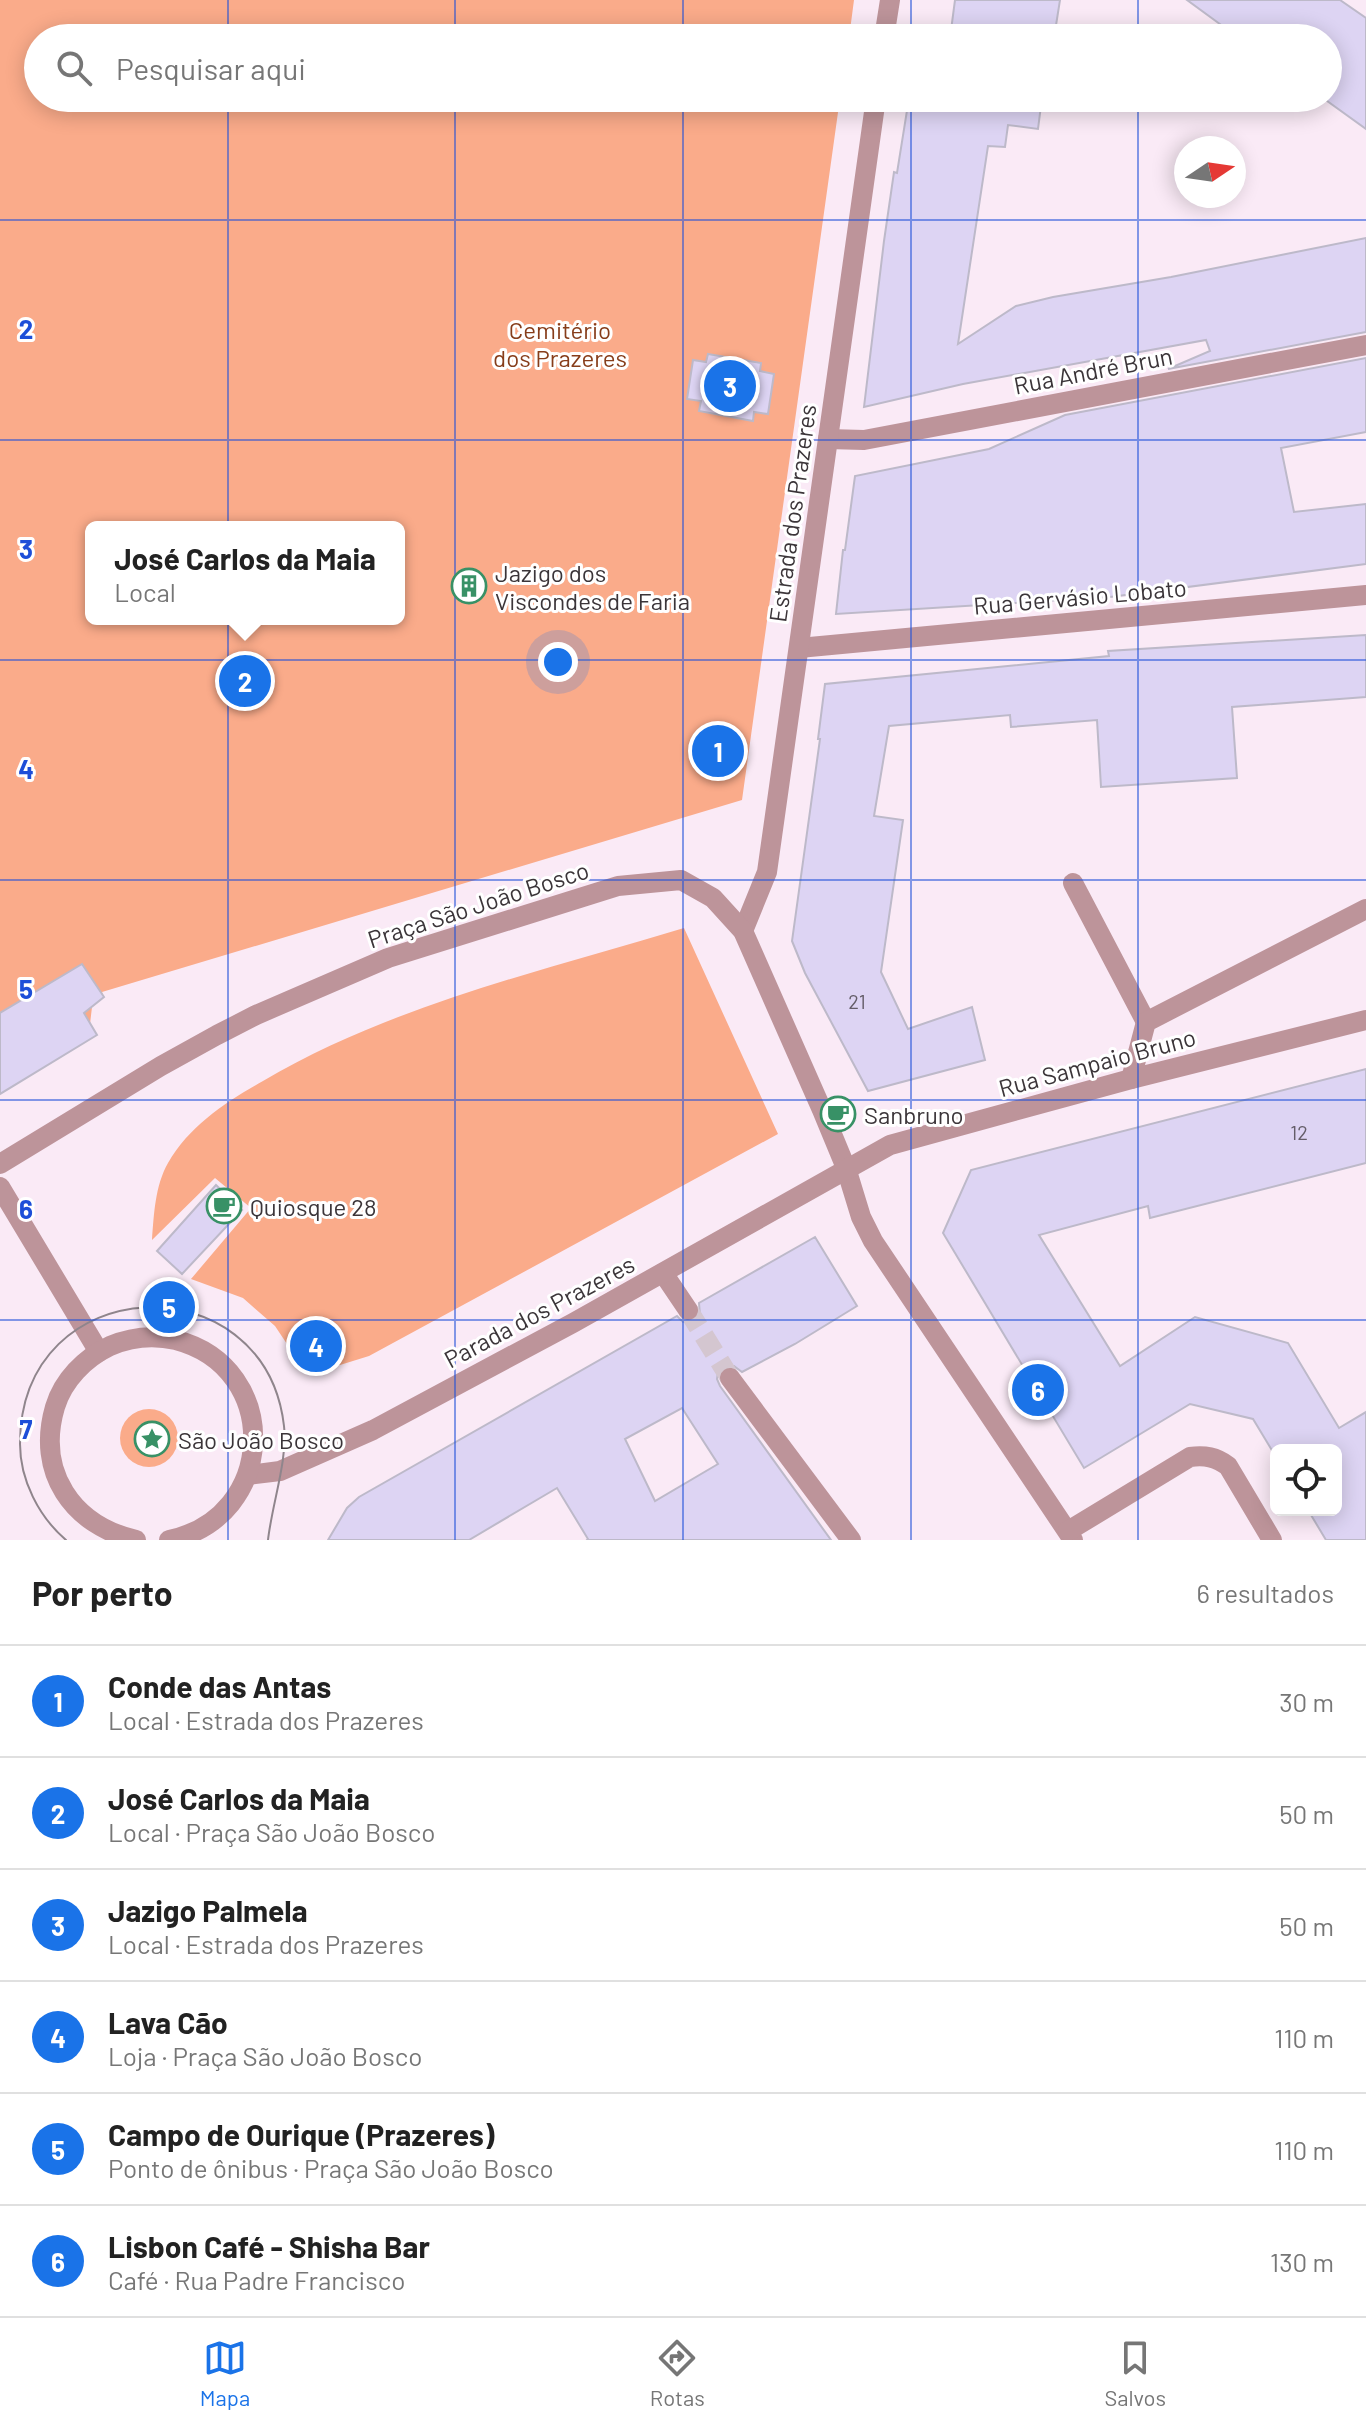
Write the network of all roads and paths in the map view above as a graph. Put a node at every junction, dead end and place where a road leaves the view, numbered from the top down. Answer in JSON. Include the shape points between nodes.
{"nodes":[{"id":1,"x":890,"y":0,"type":"edge"},
{"id":2,"x":886,"y":24,"type":"edge"},
{"id":3,"x":874,"y":112,"type":"edge"},
{"id":4,"x":1366,"y":345,"type":"edge"},
{"id":5,"x":828,"y":439,"type":"junction"},
{"id":6,"x":1366,"y":595,"type":"edge"},
{"id":7,"x":799,"y":648,"type":"junction"},
{"id":8,"x":1073,"y":883,"type":"dead end"},
{"id":9,"x":1366,"y":909,"type":"edge"},
{"id":10,"x":743,"y":931,"type":"junction"},
{"id":11,"x":1366,"y":1020,"type":"edge"},
{"id":12,"x":1146,"y":1022,"type":"junction"},
{"id":13,"x":1131,"y":1079,"type":"junction"},
{"id":14,"x":0,"y":1164,"type":"edge"},
{"id":15,"x":846,"y":1168,"type":"junction"},
{"id":16,"x":0,"y":1187,"type":"edge"},
{"id":17,"x":663,"y":1273,"type":"junction"},
{"id":18,"x":688,"y":1310,"type":"tunnel mouth"},
{"id":19,"x":99,"y":1352,"type":"junction"},
{"id":20,"x":730,"y":1378,"type":"tunnel mouth"},
{"id":21,"x":248,"y":1475,"type":"junction"},
{"id":22,"x":209,"y":1534,"type":"edge"},
{"id":23,"x":1070,"y":1536,"type":"edge"},
{"id":24,"x":136,"y":1540,"type":"edge"},
{"id":25,"x":169,"y":1540,"type":"edge"},
{"id":26,"x":851,"y":1540,"type":"edge"},
{"id":27,"x":1272,"y":1540,"type":"edge"}],
"edges":[{"from":1,"to":2,"type":"street"},
{"from":3,"to":5,"type":"street","name":"Estrada dos Prazeres"},
{"from":4,"to":5,"type":"street","name":"Rua André Brun","via":[[864,440]]},
{"from":5,"to":7,"type":"street","name":"Estrada dos Prazeres"},
{"from":6,"to":7,"type":"street","name":"Rua Gervásio Lobato"},
{"from":7,"to":10,"type":"street","name":"Estrada dos Prazeres","via":[[767,872]]},
{"from":8,"to":12,"type":"street"},
{"from":9,"to":12,"type":"street"},
{"from":10,"to":14,"type":"street","name":"Praça São João Bosco","via":[[713,898],[681,880],[618,886],[388,958],[256,1015]]},
{"from":10,"to":15,"type":"street","name":"Praça São João Bosco"},
{"from":11,"to":13,"type":"street","name":"Rua Sampaio Bruno"},
{"from":12,"to":13,"type":"street"},
{"from":13,"to":15,"type":"street","name":"Rua Sampaio Bruno","via":[[890,1145]]},
{"from":15,"to":17,"type":"street","name":"Parada dos Prazeres"},
{"from":15,"to":23,"type":"street","name":"Praça São João Bosco","via":[[873,1241]]},
{"from":16,"to":19,"type":"street"},
{"from":17,"to":18,"type":"street"},
{"from":17,"to":21,"type":"street","name":"Parada dos Prazeres","via":[[373,1430],[280,1471]]},
{"from":19,"to":21,"type":"street","via":[[142,1337],[165,1337],[197,1348],[225,1368],[240,1386],[254,1430]]},
{"from":19,"to":24,"type":"street","via":[[80,1365],[56,1404],[50,1426],[52,1460],[64,1493],[78,1510],[117,1536]]},
{"from":20,"to":26,"type":"street"},
{"from":21,"to":22,"type":"street"},
{"from":22,"to":25,"type":"street"},
{"from":23,"to":27,"type":"street","via":[[1190,1457],[1201,1455],[1228,1466]]}]}
